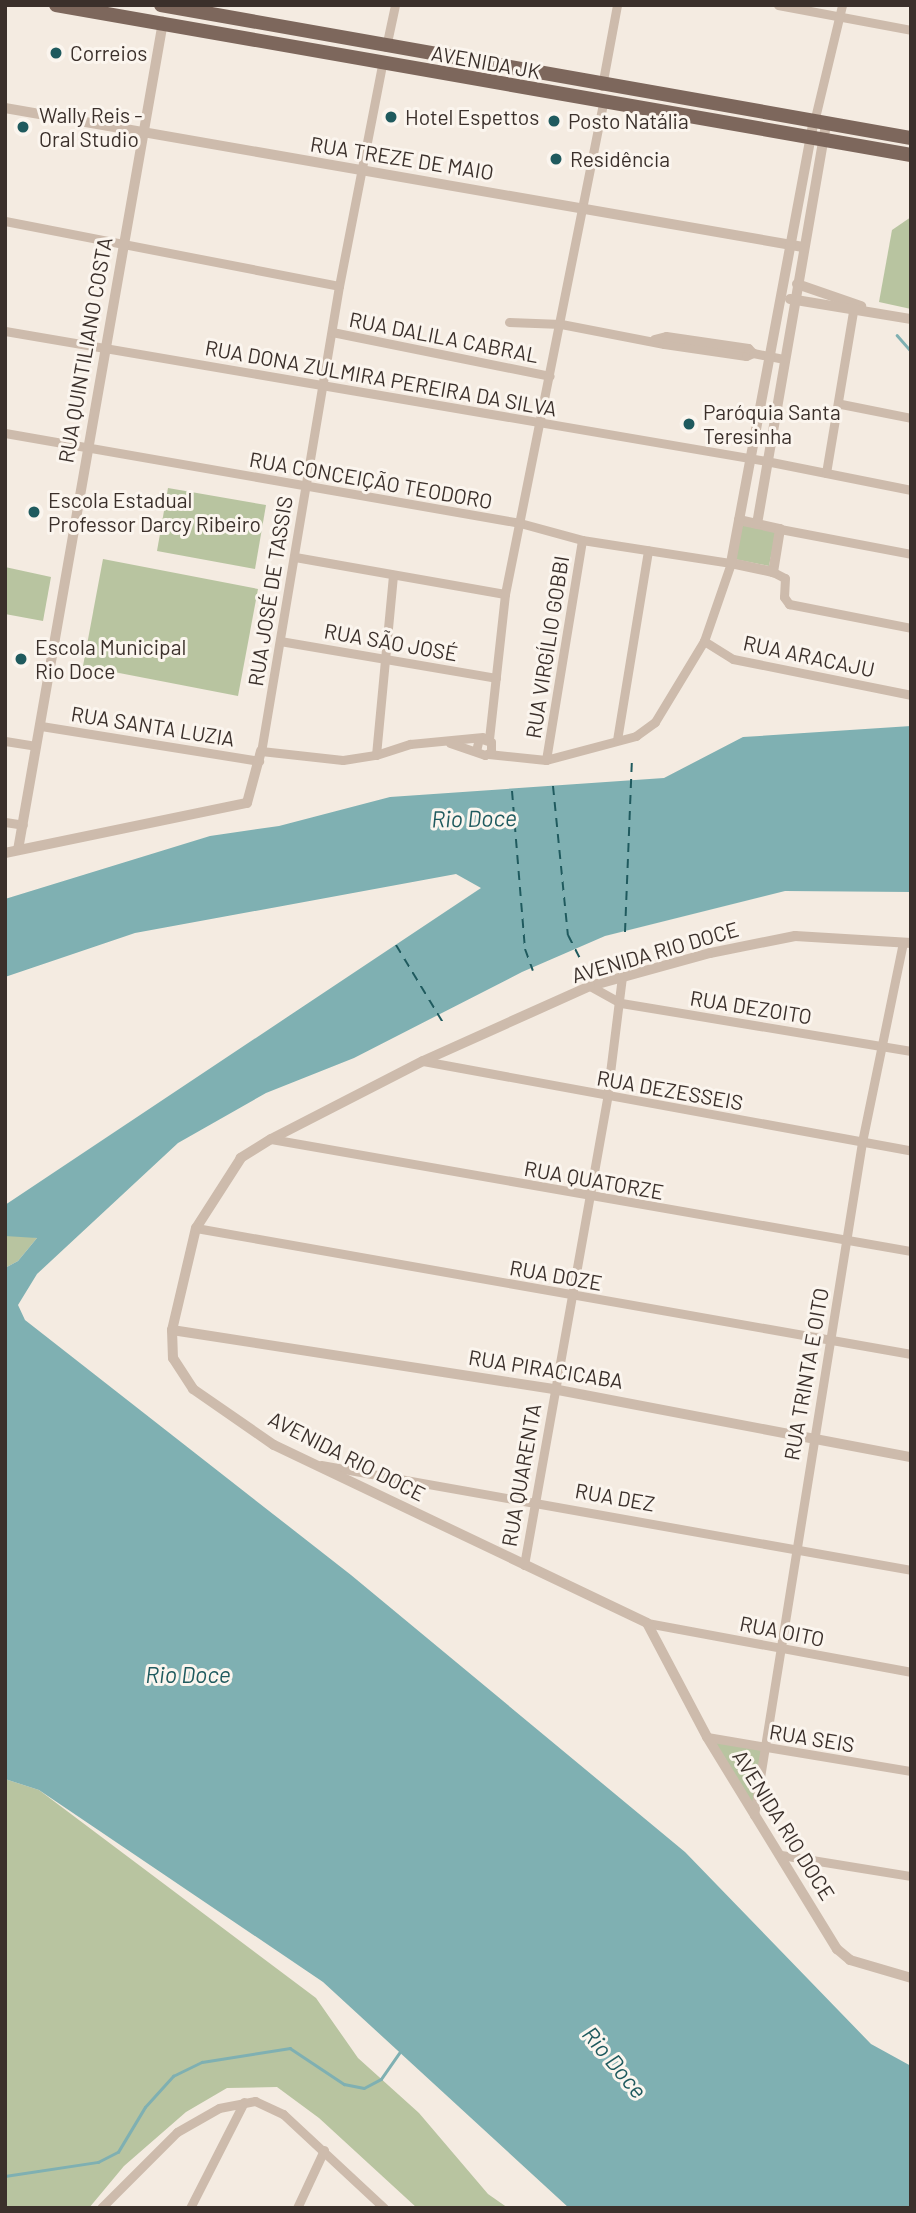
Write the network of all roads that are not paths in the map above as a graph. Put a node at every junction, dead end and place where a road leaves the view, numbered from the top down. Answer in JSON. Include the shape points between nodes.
{"nodes":[{"id":1,"x":55,"y":5,"type":"edge"},
{"id":2,"x":395,"y":5,"type":"edge"},
{"id":3,"x":617,"y":5,"type":"edge"},
{"id":4,"x":778,"y":5,"type":"edge"},
{"id":5,"x":842,"y":5,"type":"edge"},
{"id":6,"x":165,"y":6,"type":"edge"},
{"id":7,"x":840,"y":16,"type":"junction"},
{"id":8,"x":163,"y":22,"type":"junction"},
{"id":9,"x":911,"y":30,"type":"edge"},
{"id":10,"x":386,"y":47,"type":"junction"},
{"id":11,"x":382,"y":65,"type":"junction"},
{"id":12,"x":602,"y":86,"type":"junction"},
{"id":13,"x":603,"y":104,"type":"junction"},
{"id":14,"x":5,"y":108,"type":"edge"},
{"id":15,"x":818,"y":131,"type":"junction"},
{"id":16,"x":143,"y":132,"type":"junction"},
{"id":17,"x":911,"y":138,"type":"edge"},
{"id":18,"x":911,"y":155,"type":"edge"},
{"id":19,"x":362,"y":172,"type":"junction"},
{"id":20,"x":581,"y":205,"type":"junction"},
{"id":21,"x":5,"y":221,"type":"edge"},
{"id":22,"x":122,"y":246,"type":"junction"},
{"id":23,"x":798,"y":246,"type":"junction"},
{"id":24,"x":797,"y":284,"type":"junction"},
{"id":25,"x":339,"y":286,"type":"junction"},
{"id":26,"x":789,"y":300,"type":"junction"},
{"id":27,"x":854,"y":307,"type":"junction"},
{"id":28,"x":911,"y":319,"type":"edge"},
{"id":29,"x":509,"y":322,"type":"dead end"},
{"id":30,"x":561,"y":324,"type":"junction"},
{"id":31,"x":5,"y":331,"type":"edge"},
{"id":32,"x":332,"y":332,"type":"junction"},
{"id":33,"x":105,"y":347,"type":"junction"},
{"id":34,"x":770,"y":357,"type":"junction"},
{"id":35,"x":784,"y":359,"type":"junction"},
{"id":36,"x":550,"y":376,"type":"junction"},
{"id":37,"x":326,"y":387,"type":"junction"},
{"id":38,"x":841,"y":404,"type":"junction"},
{"id":39,"x":911,"y":418,"type":"edge"},
{"id":40,"x":541,"y":425,"type":"junction"},
{"id":41,"x":5,"y":433,"type":"edge"},
{"id":42,"x":89,"y":446,"type":"junction"},
{"id":43,"x":750,"y":459,"type":"junction"},
{"id":44,"x":766,"y":461,"type":"junction"},
{"id":45,"x":826,"y":473,"type":"junction"},
{"id":46,"x":305,"y":489,"type":"junction"},
{"id":47,"x":911,"y":491,"type":"edge"},
{"id":48,"x":739,"y":520,"type":"junction"},
{"id":49,"x":520,"y":523,"type":"junction"},
{"id":50,"x":757,"y":524,"type":"junction"},
{"id":51,"x":780,"y":529,"type":"junction"},
{"id":52,"x":582,"y":540,"type":"junction"},
{"id":53,"x":648,"y":551,"type":"junction"},
{"id":54,"x":911,"y":554,"type":"edge"},
{"id":55,"x":295,"y":557,"type":"junction"},
{"id":56,"x":731,"y":563,"type":"junction"},
{"id":57,"x":773,"y":572,"type":"junction"},
{"id":58,"x":393,"y":575,"type":"junction"},
{"id":59,"x":505,"y":594,"type":"junction"},
{"id":60,"x":911,"y":628,"type":"edge"},
{"id":61,"x":280,"y":641,"type":"junction"},
{"id":62,"x":705,"y":641,"type":"junction"},
{"id":63,"x":387,"y":661,"type":"junction"},
{"id":64,"x":496,"y":678,"type":"junction"},
{"id":65,"x":911,"y":695,"type":"edge"},
{"id":66,"x":41,"y":726,"type":"junction"},
{"id":67,"x":486,"y":738,"type":"junction"},
{"id":68,"x":617,"y":740,"type":"junction"},
{"id":69,"x":5,"y":741,"type":"edge"},
{"id":70,"x":445,"y":742,"type":"junction"},
{"id":71,"x":36,"y":746,"type":"junction"},
{"id":72,"x":476,"y":751,"type":"junction"},
{"id":73,"x":488,"y":754,"type":"junction"},
{"id":74,"x":376,"y":755,"type":"junction"},
{"id":75,"x":260,"y":756,"type":"junction"},
{"id":76,"x":546,"y":760,"type":"junction"},
{"id":77,"x":5,"y":822,"type":"edge"},
{"id":78,"x":23,"y":825,"type":"junction"},
{"id":79,"x":18,"y":850,"type":"junction"},
{"id":80,"x":5,"y":853,"type":"edge"},
{"id":81,"x":907,"y":943,"type":"edge"},
{"id":82,"x":622,"y":977,"type":"junction"},
{"id":83,"x":590,"y":986,"type":"junction"},
{"id":84,"x":621,"y":1003,"type":"junction"},
{"id":85,"x":880,"y":1046,"type":"junction"},
{"id":86,"x":911,"y":1051,"type":"edge"},
{"id":87,"x":423,"y":1061,"type":"junction"},
{"id":88,"x":607,"y":1097,"type":"junction"},
{"id":89,"x":271,"y":1139,"type":"junction"},
{"id":90,"x":862,"y":1142,"type":"junction"},
{"id":91,"x":911,"y":1151,"type":"edge"},
{"id":92,"x":587,"y":1197,"type":"junction"},
{"id":93,"x":195,"y":1228,"type":"junction"},
{"id":94,"x":848,"y":1240,"type":"junction"},
{"id":95,"x":911,"y":1251,"type":"edge"},
{"id":96,"x":572,"y":1296,"type":"junction"},
{"id":97,"x":172,"y":1329,"type":"junction"},
{"id":98,"x":831,"y":1339,"type":"junction"},
{"id":99,"x":911,"y":1354,"type":"edge"},
{"id":100,"x":553,"y":1389,"type":"junction"},
{"id":101,"x":812,"y":1435,"type":"junction"},
{"id":102,"x":911,"y":1457,"type":"edge"},
{"id":103,"x":312,"y":1463,"type":"junction"},
{"id":104,"x":533,"y":1499,"type":"junction"},
{"id":105,"x":794,"y":1548,"type":"junction"},
{"id":106,"x":524,"y":1565,"type":"junction"},
{"id":107,"x":911,"y":1570,"type":"edge"},
{"id":108,"x":647,"y":1623,"type":"junction"},
{"id":109,"x":781,"y":1649,"type":"junction"},
{"id":110,"x":911,"y":1672,"type":"edge"},
{"id":111,"x":707,"y":1737,"type":"junction"},
{"id":112,"x":765,"y":1749,"type":"junction"},
{"id":113,"x":911,"y":1771,"type":"edge"},
{"id":114,"x":754,"y":1815,"type":"junction"},
{"id":115,"x":780,"y":1855,"type":"junction"},
{"id":116,"x":911,"y":1876,"type":"edge"},
{"id":117,"x":911,"y":1978,"type":"edge"},
{"id":118,"x":244,"y":2102,"type":"junction"},
{"id":119,"x":324,"y":2150,"type":"junction"},
{"id":120,"x":101,"y":2208,"type":"edge"},
{"id":121,"x":190,"y":2208,"type":"edge"},
{"id":122,"x":297,"y":2208,"type":"edge"},
{"id":123,"x":384,"y":2208,"type":"edge"}],
"edges":[{"from":1,"to":8,"type":"main road","name":"AVENIDA JK"},
{"from":2,"to":10,"type":"street"},
{"from":3,"to":12,"type":"street"},
{"from":4,"to":7,"type":"street"},
{"from":5,"to":7,"type":"street"},
{"from":6,"to":10,"type":"main road","name":"AVENIDA JK"},
{"from":7,"to":9,"type":"street"},
{"from":7,"to":15,"type":"street"},
{"from":8,"to":11,"type":"main road","name":"AVENIDA JK"},
{"from":8,"to":16,"type":"street","name":"RUA QUINTILIANO COSTA"},
{"from":10,"to":12,"type":"main road","name":"AVENIDA JK"},
{"from":11,"to":13,"type":"main road","name":"AVENIDA JK"},
{"from":11,"to":19,"type":"street","name":"RUA JOSÉ DE TASSIS"},
{"from":12,"to":15,"type":"main road","name":"AVENIDA JK"},
{"from":13,"to":15,"type":"main road","name":"AVENIDA JK"},
{"from":13,"to":20,"type":"street"},
{"from":14,"to":16,"type":"street","name":"RUA TREZE DE MAIO"},
{"from":15,"to":17,"type":"main road","name":"AVENIDA JK"},
{"from":15,"to":18,"type":"main road","name":"AVENIDA JK"},
{"from":15,"to":23,"type":"street"},
{"from":16,"to":19,"type":"street","name":"RUA TREZE DE MAIO"},
{"from":16,"to":22,"type":"street","name":"RUA QUINTILIANO COSTA"},
{"from":19,"to":20,"type":"street","name":"RUA TREZE DE MAIO"},
{"from":19,"to":25,"type":"street","name":"RUA JOSÉ DE TASSIS"},
{"from":20,"to":23,"type":"street","name":"RUA TREZE DE MAIO"},
{"from":20,"to":30,"type":"street"},
{"from":21,"to":22,"type":"street"},
{"from":22,"to":25,"type":"street"},
{"from":22,"to":33,"type":"street","name":"RUA QUINTILIANO COSTA"},
{"from":23,"to":24,"type":"street"},
{"from":23,"to":26,"type":"street"},
{"from":24,"to":26,"type":"street"},
{"from":24,"to":27,"type":"street"},
{"from":25,"to":32,"type":"street","name":"RUA JOSÉ DE TASSIS"},
{"from":26,"to":27,"type":"street"},
{"from":26,"to":34,"type":"street"},
{"from":26,"to":35,"type":"street"},
{"from":27,"to":28,"type":"street"},
{"from":27,"to":38,"type":"street"},
{"from":29,"to":30,"type":"street"},
{"from":30,"to":34,"type":"street","via":[[654,339],[666,335],[748,348]]},
{"from":30,"to":36,"type":"street"},
{"from":31,"to":33,"type":"street","name":"RUA DONA ZULMIRA PEREIRA DA SILVA"},
{"from":32,"to":36,"type":"street","name":"RUA DALILA CABRAL"},
{"from":32,"to":37,"type":"street","name":"RUA JOSÉ DE TASSIS"},
{"from":33,"to":37,"type":"street","name":"RUA DONA ZULMIRA PEREIRA DA SILVA"},
{"from":33,"to":42,"type":"street","name":"RUA QUINTILIANO COSTA"},
{"from":34,"to":35,"type":"street"},
{"from":34,"to":43,"type":"street"},
{"from":35,"to":44,"type":"street"},
{"from":36,"to":40,"type":"street"},
{"from":37,"to":40,"type":"street","name":"RUA DONA ZULMIRA PEREIRA DA SILVA"},
{"from":37,"to":46,"type":"street","name":"RUA JOSÉ DE TASSIS"},
{"from":38,"to":39,"type":"street"},
{"from":38,"to":45,"type":"street"},
{"from":40,"to":43,"type":"street","name":"RUA DONA ZULMIRA PEREIRA DA SILVA"},
{"from":40,"to":49,"type":"street"},
{"from":41,"to":42,"type":"street","name":"RUA CONCEIÇÃO TEODORO"},
{"from":42,"to":46,"type":"street","name":"RUA CONCEIÇÃO TEODORO"},
{"from":42,"to":66,"type":"street","name":"RUA QUINTILIANO COSTA"},
{"from":43,"to":44,"type":"street","name":"RUA DONA ZULMIRA PEREIRA DA SILVA"},
{"from":43,"to":48,"type":"street"},
{"from":44,"to":45,"type":"street","name":"RUA DONA ZULMIRA PEREIRA DA SILVA"},
{"from":44,"to":50,"type":"street"},
{"from":45,"to":47,"type":"street","name":"RUA DONA ZULMIRA PEREIRA DA SILVA"},
{"from":46,"to":49,"type":"street","name":"RUA CONCEIÇÃO TEODORO"},
{"from":46,"to":55,"type":"street","name":"RUA JOSÉ DE TASSIS"},
{"from":48,"to":50,"type":"street"},
{"from":48,"to":56,"type":"street"},
{"from":49,"to":52,"type":"street","name":"RUA CONCEIÇÃO TEODORO"},
{"from":49,"to":59,"type":"street"},
{"from":50,"to":51,"type":"street"},
{"from":51,"to":54,"type":"street"},
{"from":51,"to":57,"type":"street"},
{"from":52,"to":53,"type":"street","name":"RUA CONCEIÇÃO TEODORO"},
{"from":52,"to":76,"type":"street","name":"RUA VIRGÍLIO GOBBI"},
{"from":53,"to":56,"type":"street","name":"RUA CONCEIÇÃO TEODORO"},
{"from":53,"to":68,"type":"street"},
{"from":55,"to":58,"type":"street"},
{"from":55,"to":61,"type":"street","name":"RUA JOSÉ DE TASSIS"},
{"from":56,"to":57,"type":"street"},
{"from":56,"to":62,"type":"street"},
{"from":57,"to":60,"type":"street","via":[[785,578],[784,597],[789,604]]},
{"from":58,"to":59,"type":"street"},
{"from":58,"to":63,"type":"street"},
{"from":59,"to":64,"type":"street"},
{"from":61,"to":63,"type":"street","name":"RUA SÃO JOSÉ"},
{"from":61,"to":75,"type":"street","name":"RUA JOSÉ DE TASSIS"},
{"from":62,"to":65,"type":"street","name":"RUA ARACAJU","via":[[733,659]]},
{"from":62,"to":68,"type":"street","via":[[655,722],[636,736]]},
{"from":63,"to":64,"type":"street","name":"RUA SÃO JOSÉ"},
{"from":63,"to":74,"type":"street"},
{"from":64,"to":67,"type":"street"},
{"from":66,"to":71,"type":"street","name":"RUA QUINTILIANO COSTA"},
{"from":66,"to":75,"type":"street","name":"RUA SANTA LUZIA"},
{"from":67,"to":70,"type":"street"},
{"from":67,"to":72,"type":"street","via":[[477,741]]},
{"from":67,"to":73,"type":"street","via":[[493,745]]},
{"from":68,"to":76,"type":"street"},
{"from":69,"to":71,"type":"street"},
{"from":70,"to":72,"type":"street"},
{"from":70,"to":74,"type":"street","via":[[410,744]]},
{"from":71,"to":78,"type":"street","name":"RUA QUINTILIANO COSTA"},
{"from":72,"to":73,"type":"street"},
{"from":73,"to":76,"type":"street"},
{"from":74,"to":75,"type":"street","via":[[343,760]]},
{"from":75,"to":79,"type":"street","via":[[247,803]]},
{"from":77,"to":78,"type":"street"},
{"from":78,"to":79,"type":"street","name":"RUA QUINTILIANO COSTA"},
{"from":79,"to":80,"type":"street"},
{"from":81,"to":82,"type":"street","name":"AVENIDA RIO DOCE","via":[[795,936]]},
{"from":81,"to":85,"type":"street","name":"RUA TRINTA E OITO"},
{"from":82,"to":83,"type":"street","name":"AVENIDA RIO DOCE"},
{"from":82,"to":84,"type":"street","name":"RUA QUARENTA"},
{"from":83,"to":84,"type":"street","name":"RUA DEZOITO"},
{"from":83,"to":87,"type":"street","name":"AVENIDA RIO DOCE"},
{"from":84,"to":85,"type":"street","name":"RUA DEZOITO"},
{"from":84,"to":88,"type":"street","name":"RUA QUARENTA"},
{"from":85,"to":86,"type":"street","name":"RUA DEZOITO"},
{"from":85,"to":90,"type":"street","name":"RUA TRINTA E OITO"},
{"from":87,"to":88,"type":"street","name":"RUA DEZESSEIS"},
{"from":87,"to":89,"type":"street","name":"AVENIDA RIO DOCE"},
{"from":88,"to":90,"type":"street","name":"RUA DEZESSEIS"},
{"from":88,"to":92,"type":"street","name":"RUA QUARENTA"},
{"from":89,"to":92,"type":"street","name":"RUA QUATORZE"},
{"from":89,"to":93,"type":"street","name":"AVENIDA RIO DOCE","via":[[233,1168]]},
{"from":90,"to":91,"type":"street","name":"RUA DEZESSEIS"},
{"from":90,"to":94,"type":"street","name":"RUA TRINTA E OITO"},
{"from":92,"to":94,"type":"street","name":"RUA QUATORZE"},
{"from":92,"to":96,"type":"street","name":"RUA QUARENTA"},
{"from":93,"to":96,"type":"street","name":"RUA DOZE"},
{"from":93,"to":97,"type":"street","name":"AVENIDA RIO DOCE"},
{"from":94,"to":95,"type":"street","name":"RUA QUATORZE"},
{"from":94,"to":98,"type":"street","name":"RUA TRINTA E OITO"},
{"from":96,"to":98,"type":"street","name":"RUA DOZE"},
{"from":96,"to":100,"type":"street","name":"RUA QUARENTA"},
{"from":97,"to":100,"type":"street","name":"RUA PIRACICABA"},
{"from":97,"to":103,"type":"street","name":"AVENIDA RIO DOCE","via":[[173,1358],[194,1389],[274,1446]]},
{"from":98,"to":99,"type":"street","name":"RUA DOZE"},
{"from":98,"to":101,"type":"street","name":"RUA TRINTA E OITO"},
{"from":100,"to":101,"type":"street","name":"RUA PIRACICABA"},
{"from":100,"to":104,"type":"street","name":"RUA QUARENTA"},
{"from":101,"to":102,"type":"street","name":"RUA PIRACICABA"},
{"from":101,"to":105,"type":"street","name":"RUA TRINTA E OITO"},
{"from":103,"to":104,"type":"street","name":"RUA DEZ"},
{"from":103,"to":106,"type":"street","name":"AVENIDA RIO DOCE"},
{"from":104,"to":105,"type":"street","name":"RUA DEZ"},
{"from":104,"to":106,"type":"street","name":"RUA QUARENTA"},
{"from":105,"to":107,"type":"street","name":"RUA DEZ"},
{"from":105,"to":109,"type":"street","name":"RUA TRINTA E OITO"},
{"from":106,"to":108,"type":"street","name":"AVENIDA RIO DOCE"},
{"from":108,"to":109,"type":"street","name":"RUA OITO"},
{"from":108,"to":111,"type":"street","name":"AVENIDA RIO DOCE"},
{"from":109,"to":110,"type":"street","name":"RUA OITO"},
{"from":109,"to":112,"type":"street","name":"RUA TRINTA E OITO"},
{"from":111,"to":112,"type":"street","name":"RUA SEIS"},
{"from":111,"to":114,"type":"street","name":"AVENIDA RIO DOCE"},
{"from":112,"to":113,"type":"street","name":"RUA SEIS"},
{"from":112,"to":114,"type":"street","name":"RUA TRINTA E OITO"},
{"from":114,"to":115,"type":"street","name":"AVENIDA RIO DOCE"},
{"from":115,"to":116,"type":"street"},
{"from":115,"to":117,"type":"street","name":"AVENIDA RIO DOCE","via":[[837,1949],[850,1960]]},
{"from":118,"to":119,"type":"street","via":[[255,2101],[282,2115]]},
{"from":118,"to":120,"type":"street","via":[[219,2108],[177,2132]]},
{"from":118,"to":121,"type":"street"},
{"from":119,"to":122,"type":"street"},
{"from":119,"to":123,"type":"street"}]}
